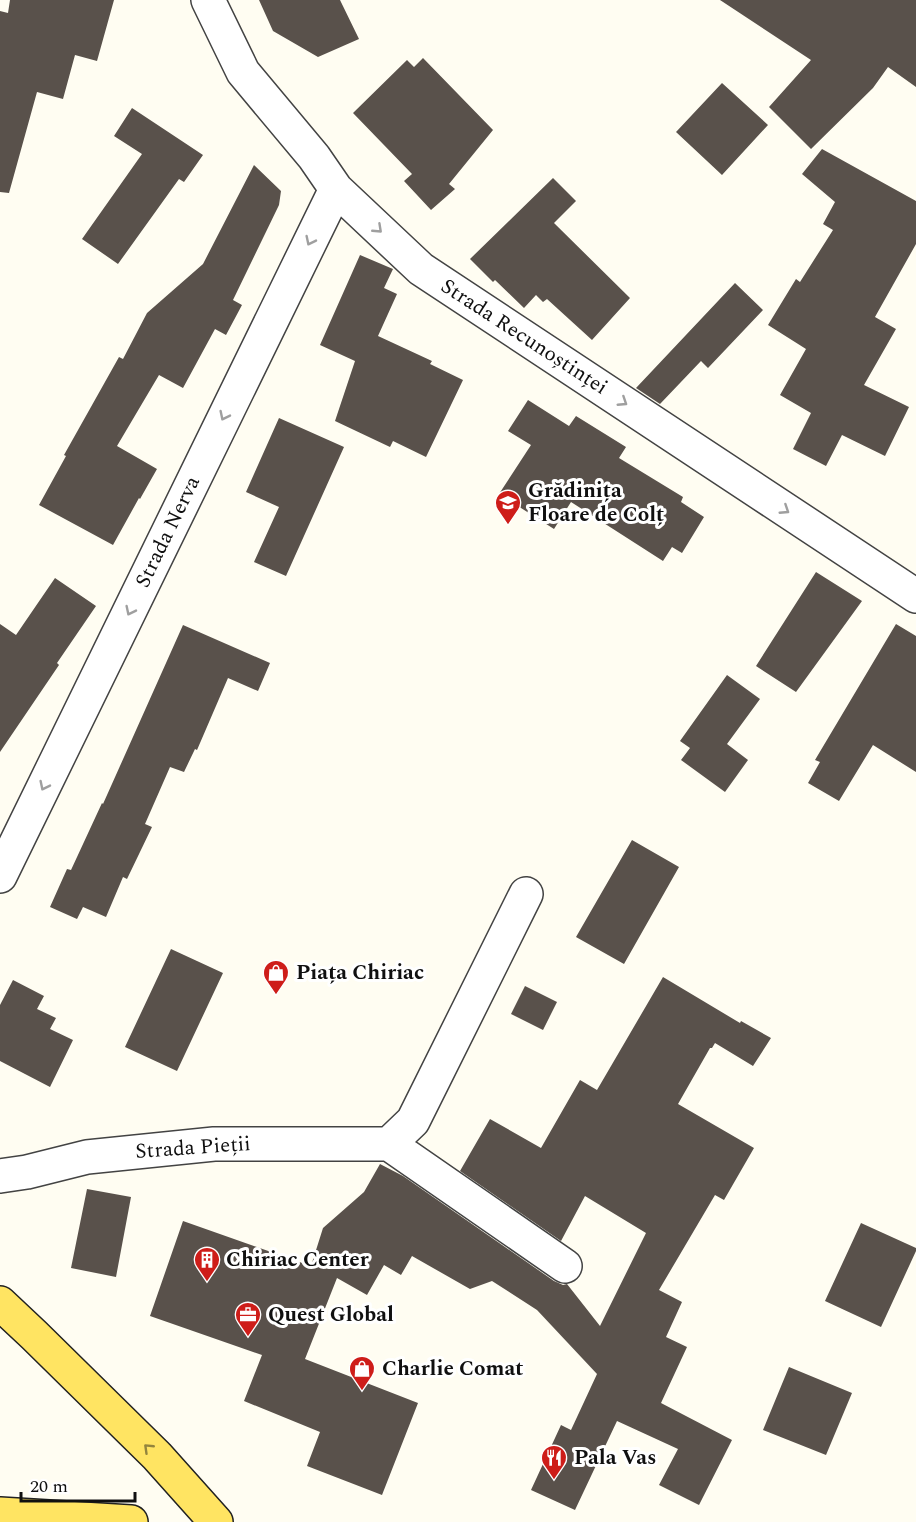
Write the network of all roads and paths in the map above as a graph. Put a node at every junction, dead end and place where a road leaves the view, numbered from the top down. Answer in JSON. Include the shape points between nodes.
{"nodes":[{"id":1,"x":208,"y":0,"type":"edge"},
{"id":2,"x":336,"y":189,"type":"junction"},
{"id":3,"x":916,"y":596,"type":"edge"},
{"id":4,"x":0,"y":876,"type":"edge"},
{"id":5,"x":526,"y":894,"type":"dead end"},
{"id":6,"x":389,"y":1144,"type":"junction"},
{"id":7,"x":0,"y":1176,"type":"edge"},
{"id":8,"x":565,"y":1266,"type":"dead end"},
{"id":9,"x":0,"y":1303,"type":"edge"},
{"id":10,"x":0,"y":1514,"type":"edge"},
{"id":11,"x":131,"y":1522,"type":"edge"},
{"id":12,"x":216,"y":1522,"type":"edge"}],
"edges":[{"from":1,"to":2,"type":"street","name":"Strada Recunoștinței","via":[[243,72],[314,156]]},
{"from":2,"to":3,"type":"street","name":"Strada Recunoștinței","one_way":true,"via":[[421,269]]},
{"from":2,"to":4,"type":"street","name":"Strada Nerva","one_way":true},
{"from":5,"to":6,"type":"street","via":[[413,1121]]},
{"from":6,"to":7,"type":"street","name":"Strada Pieții","via":[[214,1144],[87,1157]]},
{"from":6,"to":8,"type":"street"},
{"from":12,"to":9,"type":"main road","one_way":true,"via":[[157,1456]]},
{"from":10,"to":11,"type":"main road"}]}
